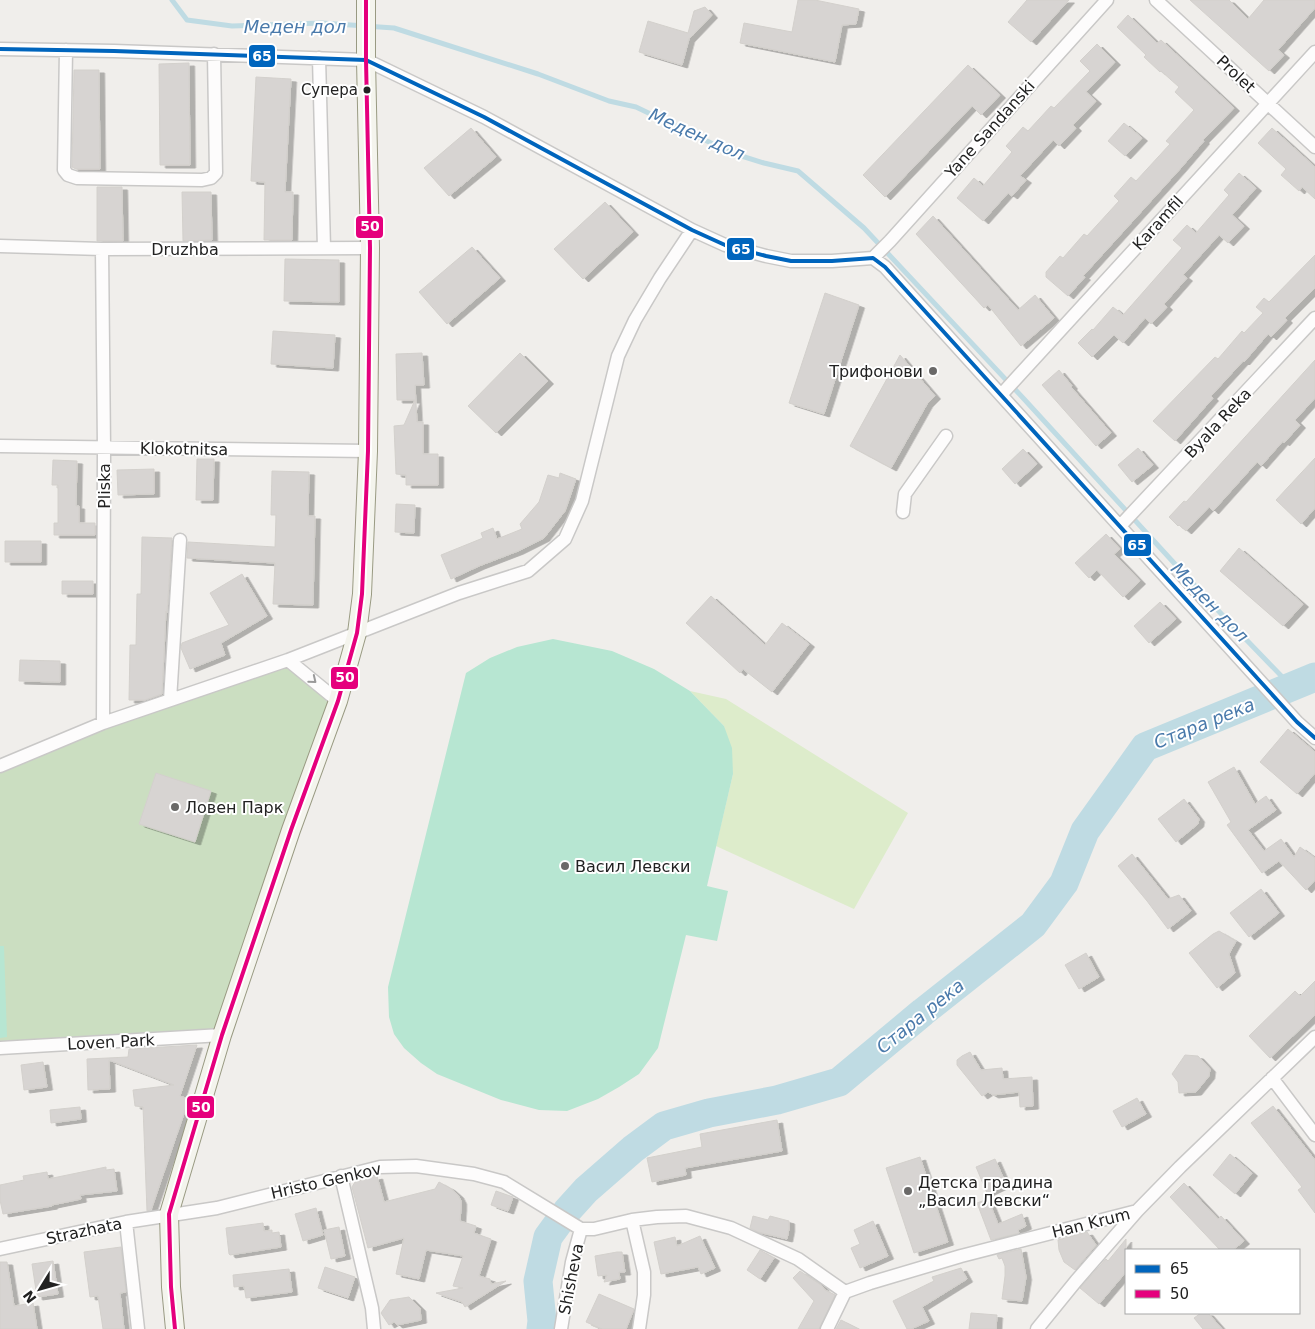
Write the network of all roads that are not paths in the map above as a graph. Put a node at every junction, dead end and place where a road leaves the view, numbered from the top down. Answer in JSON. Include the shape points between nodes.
{"nodes":[{"id":1,"x":1107,"y":0,"type":"edge"},
{"id":2,"x":1156,"y":0,"type":"edge"},
{"id":3,"x":366,"y":6,"type":"edge"},
{"id":4,"x":0,"y":49,"type":"edge"},
{"id":5,"x":66,"y":50,"type":"junction"},
{"id":6,"x":1315,"y":52,"type":"edge"},
{"id":7,"x":366,"y":53,"type":"junction"},
{"id":8,"x":214,"y":54,"type":"junction"},
{"id":9,"x":319,"y":58,"type":"junction"},
{"id":10,"x":1268,"y":103,"type":"junction"},
{"id":11,"x":1315,"y":147,"type":"edge"},
{"id":12,"x":692,"y":230,"type":"junction"},
{"id":13,"x":0,"y":246,"type":"edge"},
{"id":14,"x":324,"y":248,"type":"junction"},
{"id":15,"x":370,"y":248,"type":"junction"},
{"id":16,"x":102,"y":249,"type":"junction"},
{"id":17,"x":876,"y":255,"type":"junction"},
{"id":18,"x":1315,"y":318,"type":"edge"},
{"id":19,"x":1007,"y":388,"type":"junction"},
{"id":20,"x":946,"y":436,"type":"dead end"},
{"id":21,"x":0,"y":446,"type":"edge"},
{"id":22,"x":104,"y":448,"type":"junction"},
{"id":23,"x":368,"y":451,"type":"junction"},
{"id":24,"x":903,"y":512,"type":"dead end"},
{"id":25,"x":1126,"y":520,"type":"junction"},
{"id":26,"x":180,"y":540,"type":"dead end"},
{"id":27,"x":357,"y":633,"type":"junction"},
{"id":28,"x":288,"y":660,"type":"junction"},
{"id":29,"x":170,"y":700,"type":"junction"},
{"id":30,"x":338,"y":701,"type":"junction"},
{"id":31,"x":103,"y":723,"type":"junction"},
{"id":32,"x":1315,"y":738,"type":"edge"},
{"id":33,"x":0,"y":766,"type":"edge"},
{"id":34,"x":222,"y":1035,"type":"junction"},
{"id":35,"x":1315,"y":1037,"type":"edge"},
{"id":36,"x":0,"y":1048,"type":"edge"},
{"id":37,"x":1272,"y":1078,"type":"junction"},
{"id":38,"x":1315,"y":1135,"type":"edge"},
{"id":39,"x":341,"y":1176,"type":"junction"},
{"id":40,"x":1137,"y":1211,"type":"junction"},
{"id":41,"x":169,"y":1214,"type":"junction"},
{"id":42,"x":632,"y":1220,"type":"junction"},
{"id":43,"x":126,"y":1222,"type":"junction"},
{"id":44,"x":578,"y":1227,"type":"junction"},
{"id":45,"x":0,"y":1249,"type":"edge"},
{"id":46,"x":845,"y":1292,"type":"junction"},
{"id":47,"x":138,"y":1329,"type":"edge"},
{"id":48,"x":175,"y":1329,"type":"edge"},
{"id":49,"x":374,"y":1329,"type":"edge"},
{"id":50,"x":561,"y":1329,"type":"edge"},
{"id":51,"x":639,"y":1329,"type":"edge"},
{"id":52,"x":827,"y":1329,"type":"edge"},
{"id":53,"x":1037,"y":1329,"type":"edge"}],
"edges":[{"from":1,"to":17,"type":"street","name":"Yane Sandanski"},
{"from":2,"to":10,"type":"street","name":"Prolet"},
{"from":3,"to":7,"type":"main road"},
{"from":4,"to":5,"type":"street"},
{"from":5,"to":8,"type":"street"},
{"from":5,"to":8,"type":"street","via":[[64,170],[77,178],[211,178],[216,173]]},
{"from":6,"to":10,"type":"street","name":"Karamfil"},
{"from":7,"to":9,"type":"street"},
{"from":7,"to":12,"type":"street"},
{"from":7,"to":15,"type":"main road"},
{"from":8,"to":9,"type":"street"},
{"from":9,"to":14,"type":"street"},
{"from":10,"to":11,"type":"street","name":"Prolet"},
{"from":10,"to":19,"type":"street","name":"Karamfil"},
{"from":12,"to":17,"type":"street","via":[[726,244],[791,261],[832,261]]},
{"from":12,"to":27,"type":"street","via":[[635,320],[618,356],[582,501],[565,539],[528,571],[459,593]]},
{"from":13,"to":16,"type":"street","name":"Druzhba"},
{"from":14,"to":15,"type":"street","name":"Druzhba"},
{"from":14,"to":16,"type":"street","name":"Druzhba"},
{"from":15,"to":23,"type":"main road"},
{"from":16,"to":22,"type":"street","name":"Pliska"},
{"from":17,"to":19,"type":"street"},
{"from":18,"to":25,"type":"street","name":"Byala Reka"},
{"from":19,"to":25,"type":"street"},
{"from":20,"to":24,"type":"street","via":[[905,494]]},
{"from":21,"to":22,"type":"street","name":"Klokotnitsa"},
{"from":22,"to":23,"type":"street","name":"Klokotnitsa"},
{"from":22,"to":31,"type":"street","name":"Pliska"},
{"from":23,"to":27,"type":"main road","via":[[362,594]]},
{"from":25,"to":32,"type":"street","via":[[1233,651]]},
{"from":26,"to":29,"type":"street"},
{"from":27,"to":28,"type":"street"},
{"from":27,"to":30,"type":"main road"},
{"from":28,"to":29,"type":"street"},
{"from":28,"to":30,"type":"street","one_way":true},
{"from":29,"to":31,"type":"street"},
{"from":30,"to":34,"type":"main road"},
{"from":31,"to":33,"type":"street"},
{"from":34,"to":36,"type":"street","name":"Loven Park"},
{"from":34,"to":41,"type":"main road"},
{"from":35,"to":37,"type":"street","name":"Han Krum"},
{"from":37,"to":38,"type":"street"},
{"from":37,"to":40,"type":"street","name":"Han Krum"},
{"from":39,"to":41,"type":"street","name":"Hristo Genkov","via":[[218,1208]]},
{"from":39,"to":44,"type":"street","name":"Hristo Genkov","via":[[380,1166],[416,1166],[474,1174],[504,1182]]},
{"from":39,"to":49,"type":"street"},
{"from":40,"to":46,"type":"street","name":"Han Krum","via":[[961,1256]]},
{"from":40,"to":53,"type":"street"},
{"from":41,"to":43,"type":"street","name":"Strazhata"},
{"from":41,"to":48,"type":"main road"},
{"from":42,"to":44,"type":"street","via":[[594,1229]]},
{"from":42,"to":46,"type":"street","via":[[686,1216],[731,1228],[798,1259]]},
{"from":42,"to":51,"type":"street","via":[[644,1272]]},
{"from":43,"to":45,"type":"street","name":"Strazhata"},
{"from":43,"to":47,"type":"street"},
{"from":44,"to":50,"type":"street","name":"Shisheva"},
{"from":46,"to":52,"type":"street"}]}
